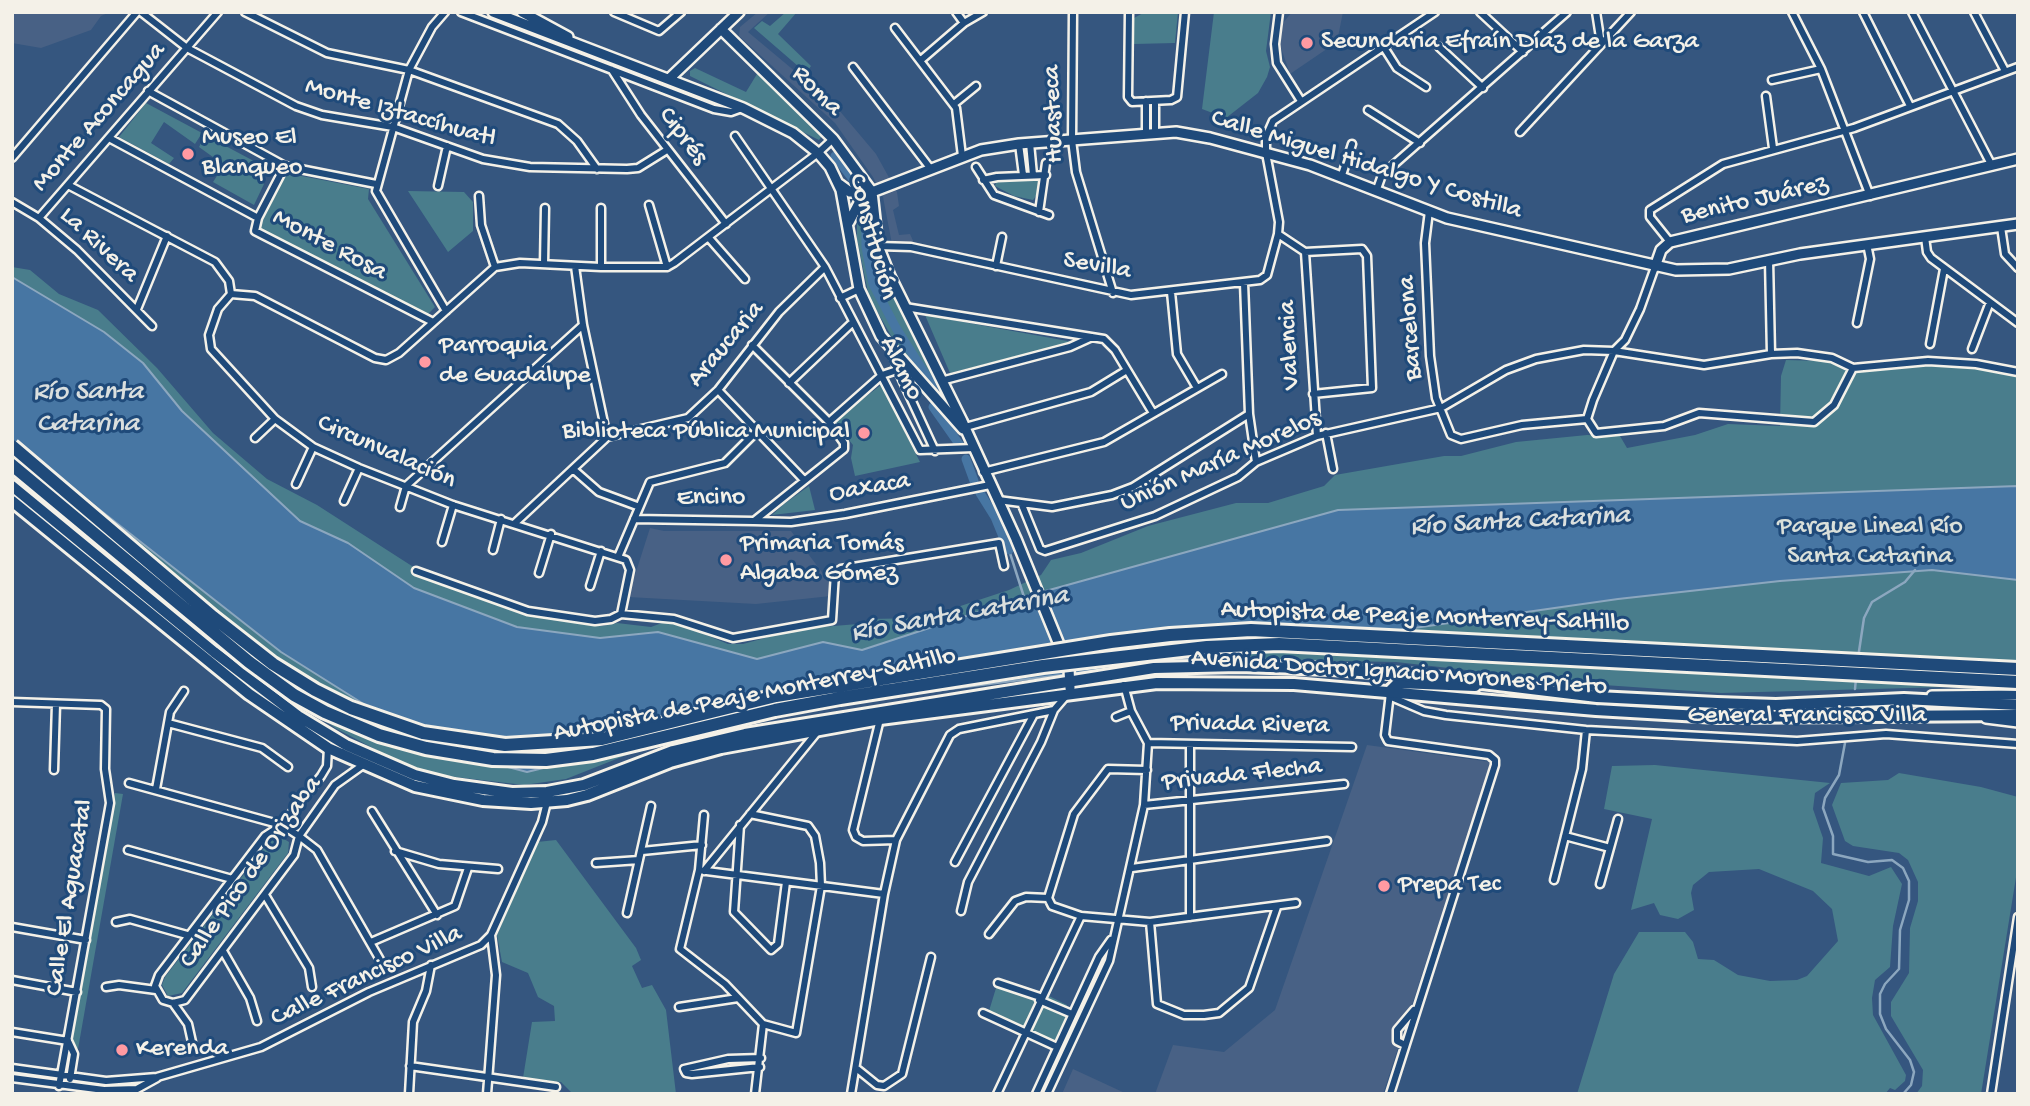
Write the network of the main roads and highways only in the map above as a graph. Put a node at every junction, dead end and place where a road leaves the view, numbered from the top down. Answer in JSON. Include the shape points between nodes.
{"nodes":[{"id":1,"x":12,"y":446,"type":"edge"},
{"id":2,"x":12,"y":465,"type":"edge"},
{"id":3,"x":12,"y":486,"type":"edge"},
{"id":4,"x":12,"y":501,"type":"edge"},
{"id":5,"x":2018,"y":669,"type":"edge"},
{"id":6,"x":2018,"y":682,"type":"edge"},
{"id":7,"x":1484,"y":683,"type":"junction"},
{"id":8,"x":1390,"y":694,"type":"junction"},
{"id":9,"x":2018,"y":705,"type":"edge"},
{"id":10,"x":2018,"y":715,"type":"edge"}],
"edges":[{"from":1,"to":5,"type":"highway","name":"Autopista de Peaje Monterrey-Saltillo","bridge":true,"via":[[213,617],[284,670],[327,696],[382,720],[423,733],[483,743],[535,745],[602,739],[821,687],[1111,642],[1251,630]]},
{"from":2,"to":6,"type":"highway","name":"Autopista de Peaje Monterrey-Saltillo","bridge":true,"via":[[294,695],[379,735],[493,759],[545,760],[593,754],[840,698],[1044,666],[1207,647],[1293,645]]},
{"from":3,"to":7,"type":"main road","name":"Avenida Doctor Ignacio Morones Prieto","via":[[298,716],[389,765],[454,785],[512,793],[584,785],[673,751],[745,734],[1070,675],[1239,666]]},
{"from":4,"to":8,"type":"main road","name":"Avenida Doctor Ignacio Morones Prieto","via":[[249,694],[328,748],[438,792],[483,800],[547,802],[587,795],[690,756],[880,719],[1124,685],[1240,681]]},
{"from":7,"to":8,"type":"main road","via":[[1458,688],[1398,683]]},
{"from":7,"to":9,"type":"main road","name":"Avenida Doctor Ignacio Morones Prieto","via":[[1597,697],[1717,703],[1903,699]]},
{"from":8,"to":10,"type":"main road","name":"Avenida Doctor Ignacio Morones Prieto","via":[[1729,717]]}]}
